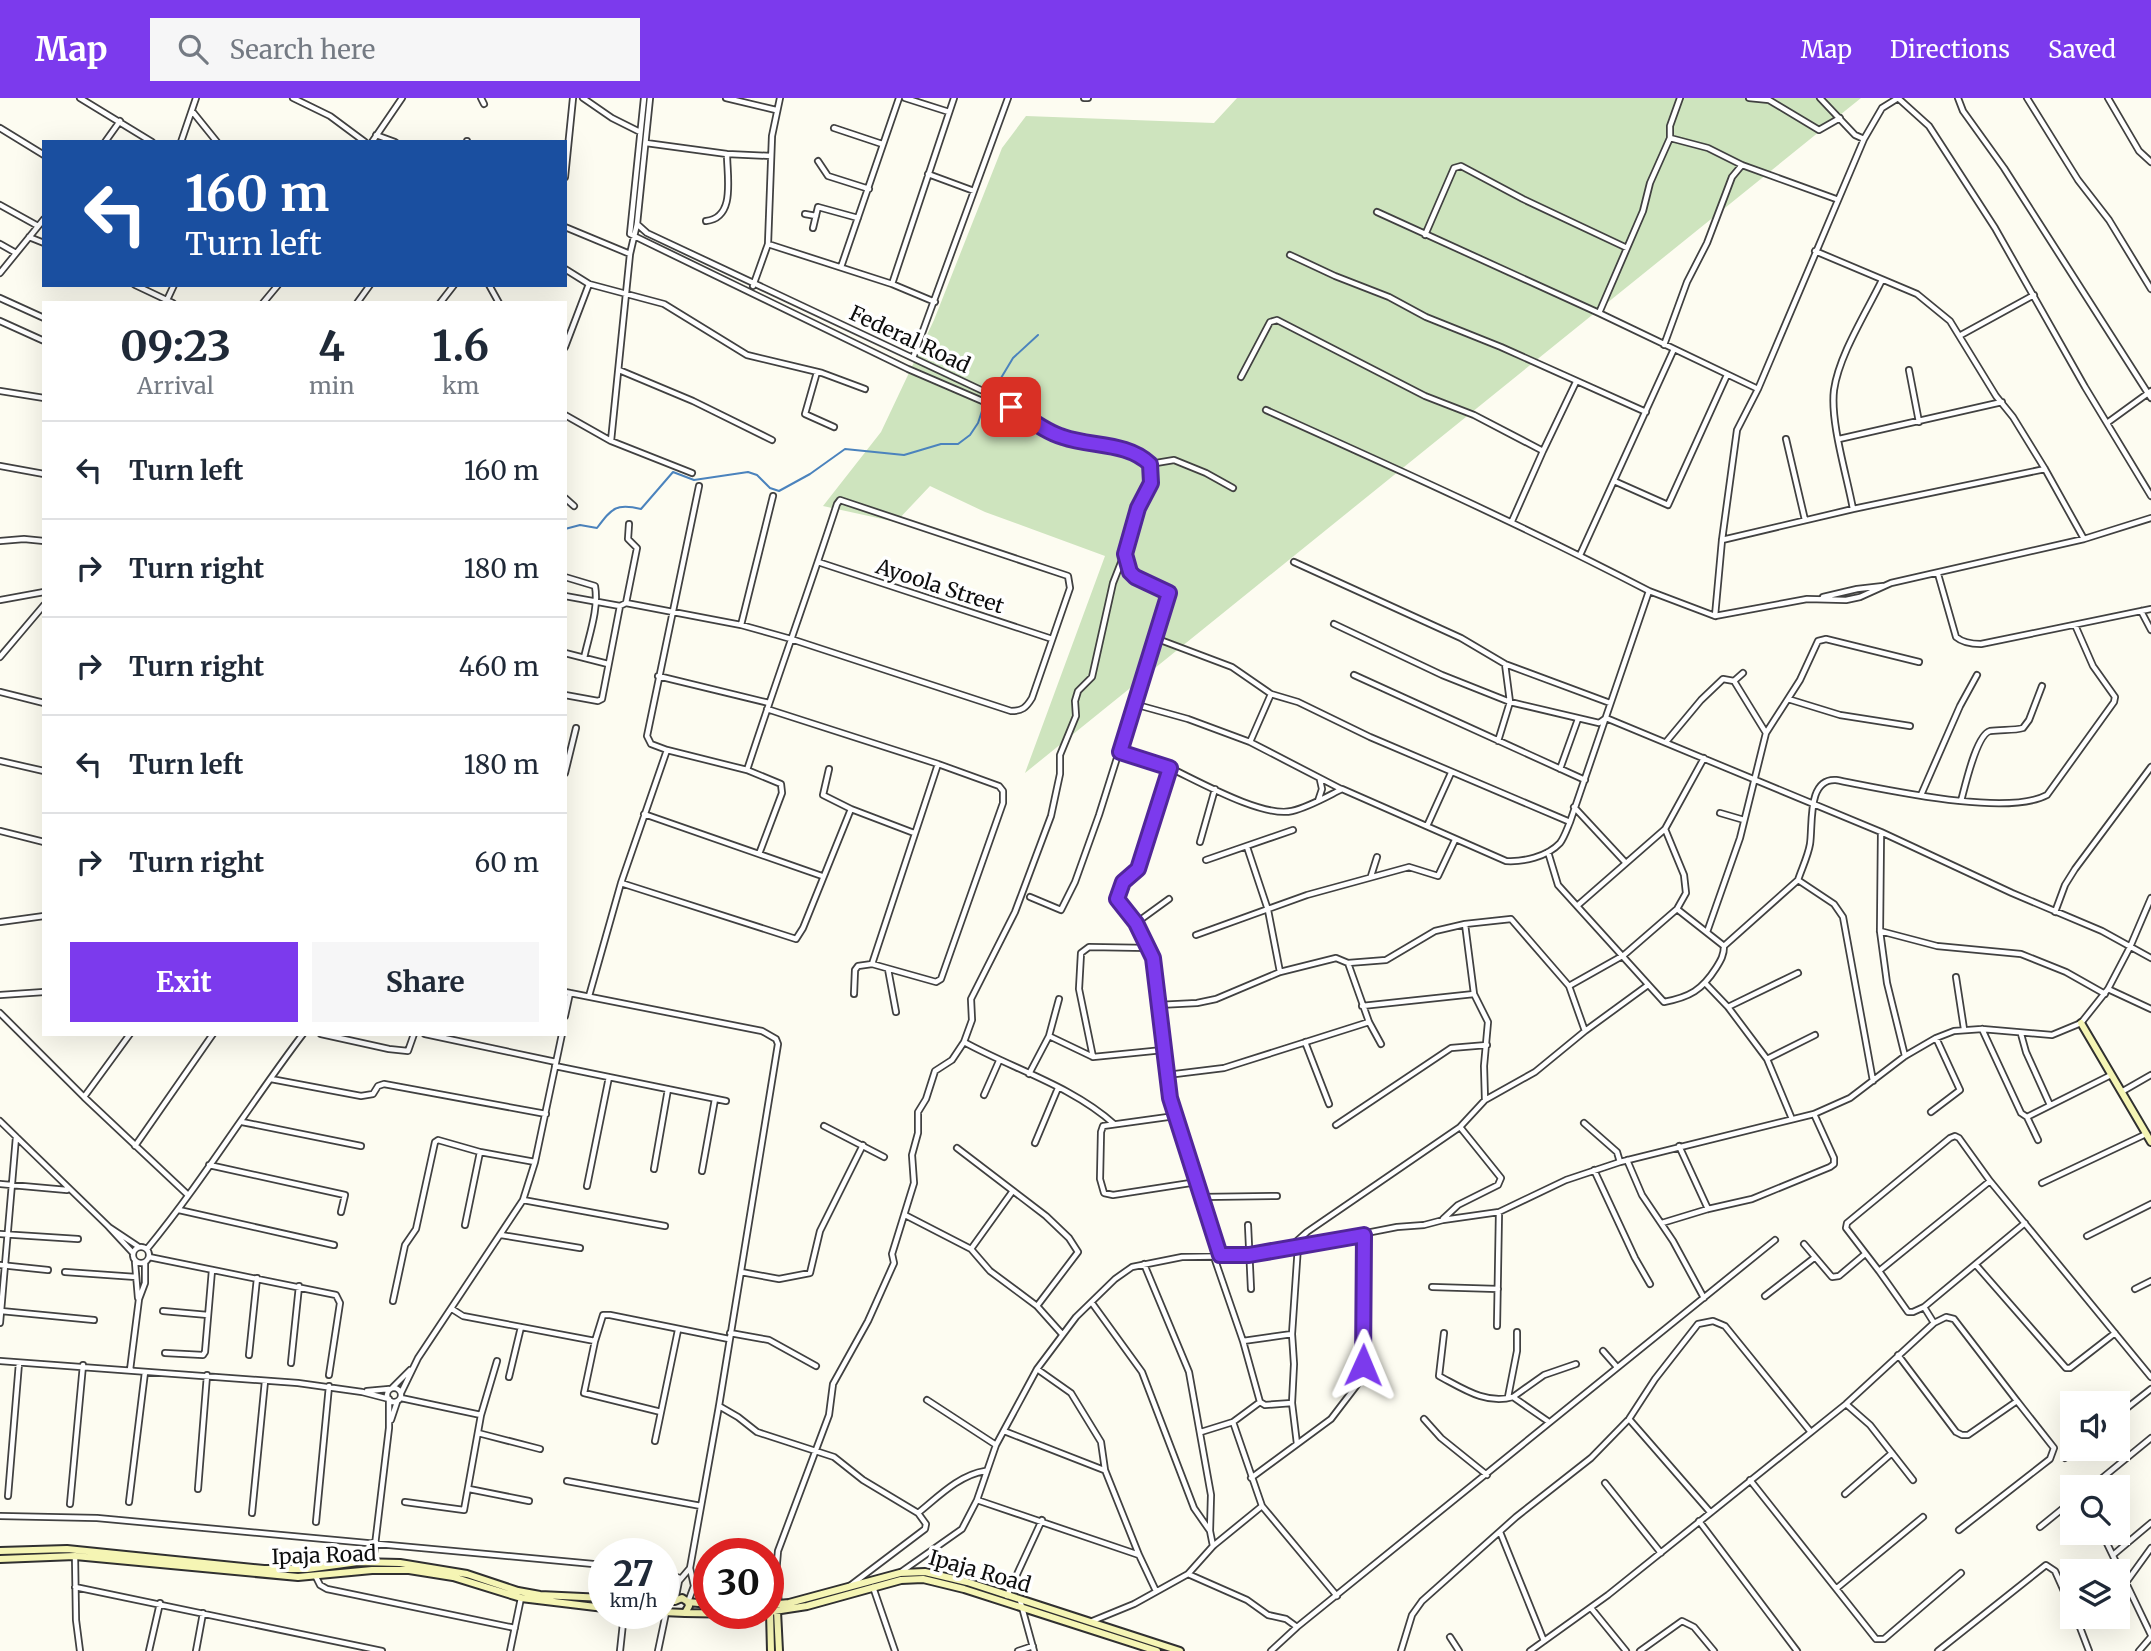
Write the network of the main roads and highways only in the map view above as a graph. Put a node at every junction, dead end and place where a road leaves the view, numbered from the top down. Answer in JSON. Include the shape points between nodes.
{"nodes":[{"id":1,"x":2081,"y":1023,"type":"road end"},
{"id":2,"x":2151,"y":1142,"type":"edge"},
{"id":3,"x":0,"y":1551,"type":"edge"},
{"id":4,"x":12,"y":1554,"type":"junction"},
{"id":5,"x":0,"y":1559,"type":"edge"},
{"id":6,"x":588,"y":1597,"type":"edge"},
{"id":7,"x":679,"y":1599,"type":"edge"},
{"id":8,"x":688,"y":1602,"type":"junction"},
{"id":9,"x":693,"y":1602,"type":"edge"},
{"id":10,"x":1020,"y":1604,"type":"junction"},
{"id":11,"x":588,"y":1606,"type":"edge"},
{"id":12,"x":784,"y":1606,"type":"edge"},
{"id":13,"x":784,"y":1607,"type":"edge"},
{"id":14,"x":679,"y":1612,"type":"edge"},
{"id":15,"x":685,"y":1613,"type":"junction"},
{"id":16,"x":693,"y":1613,"type":"edge"},
{"id":17,"x":772,"y":1629,"type":"edge"},
{"id":18,"x":775,"y":1629,"type":"edge"},
{"id":19,"x":1146,"y":1650,"type":"edge"},
{"id":20,"x":771,"y":1651,"type":"edge"},
{"id":21,"x":779,"y":1651,"type":"edge"},
{"id":22,"x":1157,"y":1651,"type":"edge"},
{"id":23,"x":1180,"y":1651,"type":"edge"}],
"edges":[{"from":1,"to":2,"type":"main road"},
{"from":3,"to":4,"type":"main road","name":"Ipaja Road"},
{"from":4,"to":5,"type":"main road","name":"Ipaja Road"},
{"from":4,"to":6,"type":"main road","name":"Ipaja Road","via":[[67,1549],[264,1569],[373,1562],[442,1569],[540,1595]]},
{"from":4,"to":11,"type":"main road","name":"Ipaja Road","via":[[277,1576],[410,1570],[453,1577],[520,1598]]},
{"from":7,"to":8,"type":"main road"},
{"from":8,"to":9,"type":"main road"},
{"from":8,"to":15,"type":"main road"},
{"from":10,"to":12,"type":"main road","name":"Ipaja Road","via":[[943,1575],[913,1571]]},
{"from":10,"to":13,"type":"main road","name":"Ipaja Road","via":[[923,1579]]},
{"from":10,"to":19,"type":"main road","name":"Ipaja Road"},
{"from":10,"to":23,"type":"main road","name":"Ipaja Road"},
{"from":14,"to":15,"type":"main road"},
{"from":15,"to":16,"type":"main road"},
{"from":17,"to":20,"type":"main road"},
{"from":18,"to":21,"type":"main road"},
{"from":19,"to":22,"type":"main road","name":"Ipaja Road"}]}
